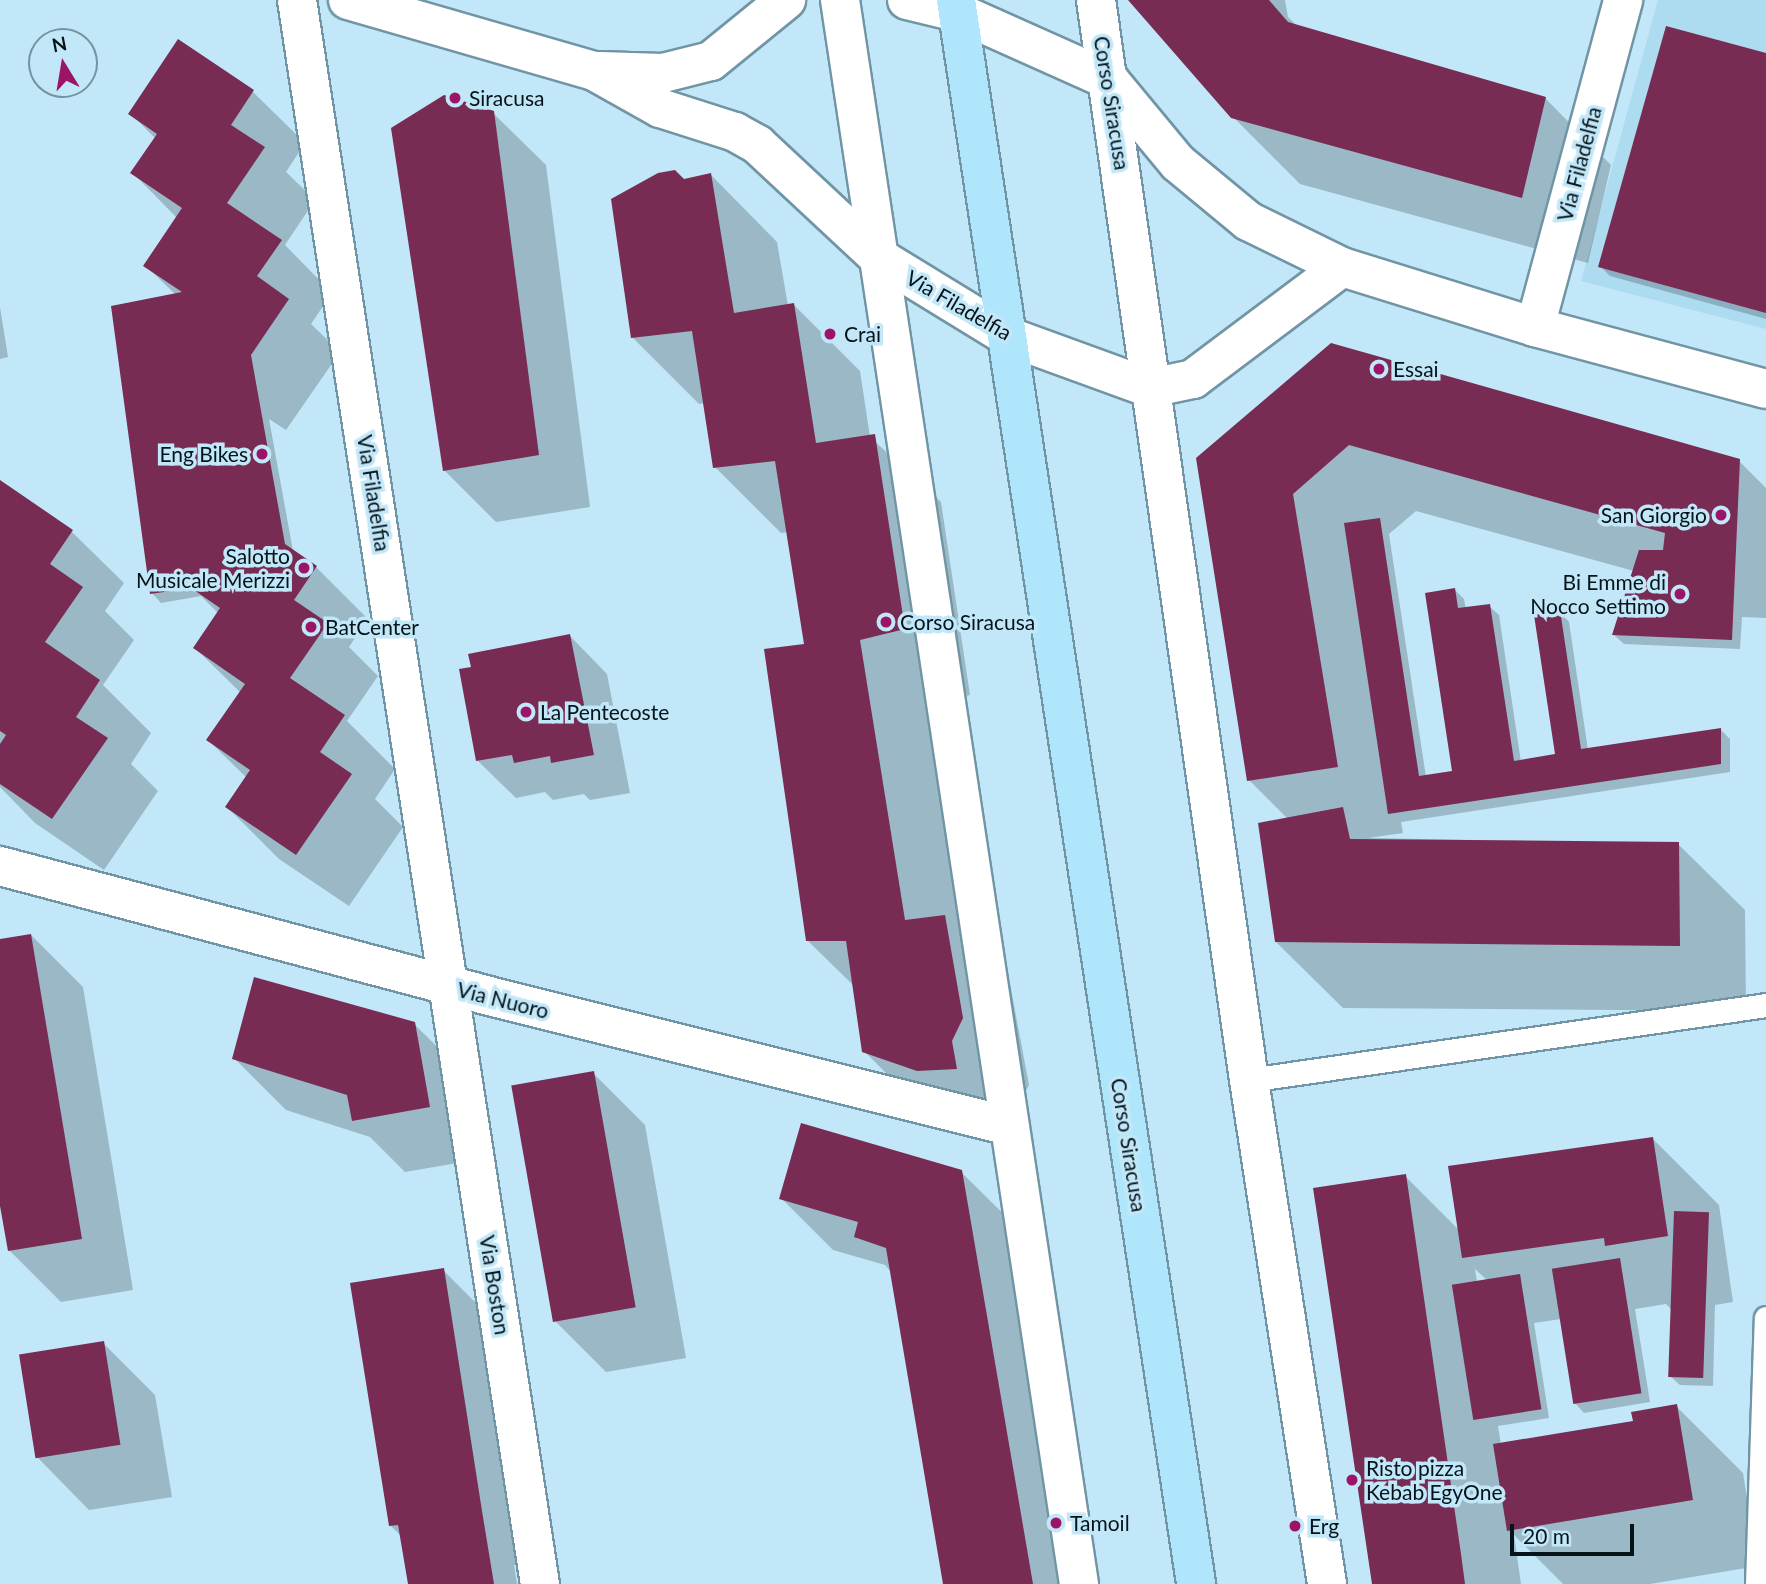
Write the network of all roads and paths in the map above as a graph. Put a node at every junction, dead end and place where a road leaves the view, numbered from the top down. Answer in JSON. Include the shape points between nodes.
{"nodes":[{"id":1,"x":298,"y":0,"type":"edge"},
{"id":2,"x":348,"y":0,"type":"edge"},
{"id":3,"x":786,"y":0,"type":"edge"},
{"id":4,"x":840,"y":0,"type":"edge"},
{"id":5,"x":907,"y":0,"type":"edge"},
{"id":6,"x":1096,"y":0,"type":"edge"},
{"id":7,"x":1623,"y":0,"type":"edge"},
{"id":8,"x":957,"y":6,"type":"edge"},
{"id":9,"x":594,"y":71,"type":"junction"},
{"id":10,"x":1109,"y":80,"type":"junction"},
{"id":11,"x":878,"y":257,"type":"junction"},
{"id":12,"x":1342,"y":267,"type":"junction"},
{"id":13,"x":1535,"y":327,"type":"junction"},
{"id":14,"x":1007,"y":335,"type":"junction"},
{"id":15,"x":1150,"y":388,"type":"junction"},
{"id":16,"x":1766,"y":388,"type":"edge"},
{"id":17,"x":0,"y":866,"type":"edge"},
{"id":18,"x":450,"y":986,"type":"junction"},
{"id":19,"x":1766,"y":1005,"type":"edge"},
{"id":20,"x":1249,"y":1080,"type":"junction"},
{"id":21,"x":1009,"y":1126,"type":"junction"},
{"id":22,"x":1766,"y":1318,"type":"edge"},
{"id":23,"x":540,"y":1584,"type":"edge"},
{"id":24,"x":1079,"y":1584,"type":"edge"},
{"id":25,"x":1196,"y":1584,"type":"edge"},
{"id":26,"x":1327,"y":1584,"type":"edge"},
{"id":27,"x":1757,"y":1584,"type":"edge"}],
"edges":[{"from":1,"to":18,"type":"street","name":"Via Filadelfia"},
{"from":2,"to":9,"type":"street","name":"Via Filadelfia"},
{"from":3,"to":9,"type":"street","name":"Via Filadelfia","via":[[711,61],[663,73]]},
{"from":4,"to":11,"type":"street"},
{"from":5,"to":8,"type":"street"},
{"from":6,"to":10,"type":"street","name":"Corso Siracusa"},
{"from":7,"to":13,"type":"street","name":"Via Filadelfia"},
{"from":8,"to":10,"type":"street"},
{"from":8,"to":14,"type":"main road","name":"Corso Siracusa"},
{"from":9,"to":11,"type":"street","name":"Via Filadelfia","via":[[660,108],[734,132],[758,145]]},
{"from":10,"to":12,"type":"street","via":[[1178,163],[1248,220]]},
{"from":10,"to":15,"type":"street","name":"Corso Siracusa"},
{"from":11,"to":14,"type":"street","name":"Via Filadelfia"},
{"from":11,"to":21,"type":"street"},
{"from":12,"to":13,"type":"street"},
{"from":12,"to":15,"type":"street","via":[[1193,379]]},
{"from":13,"to":16,"type":"street"},
{"from":14,"to":15,"type":"street","name":"Via Filadelfia"},
{"from":14,"to":25,"type":"main road","name":"Corso Siracusa"},
{"from":15,"to":20,"type":"street","name":"Corso Siracusa"},
{"from":17,"to":18,"type":"street","name":"Via Nuoro"},
{"from":18,"to":21,"type":"street","name":"Via Nuoro"},
{"from":18,"to":23,"type":"street","name":"Via Boston"},
{"from":19,"to":20,"type":"lane"},
{"from":20,"to":26,"type":"street","name":"Corso Siracusa"},
{"from":21,"to":24,"type":"street"},
{"from":22,"to":27,"type":"lane"}]}
